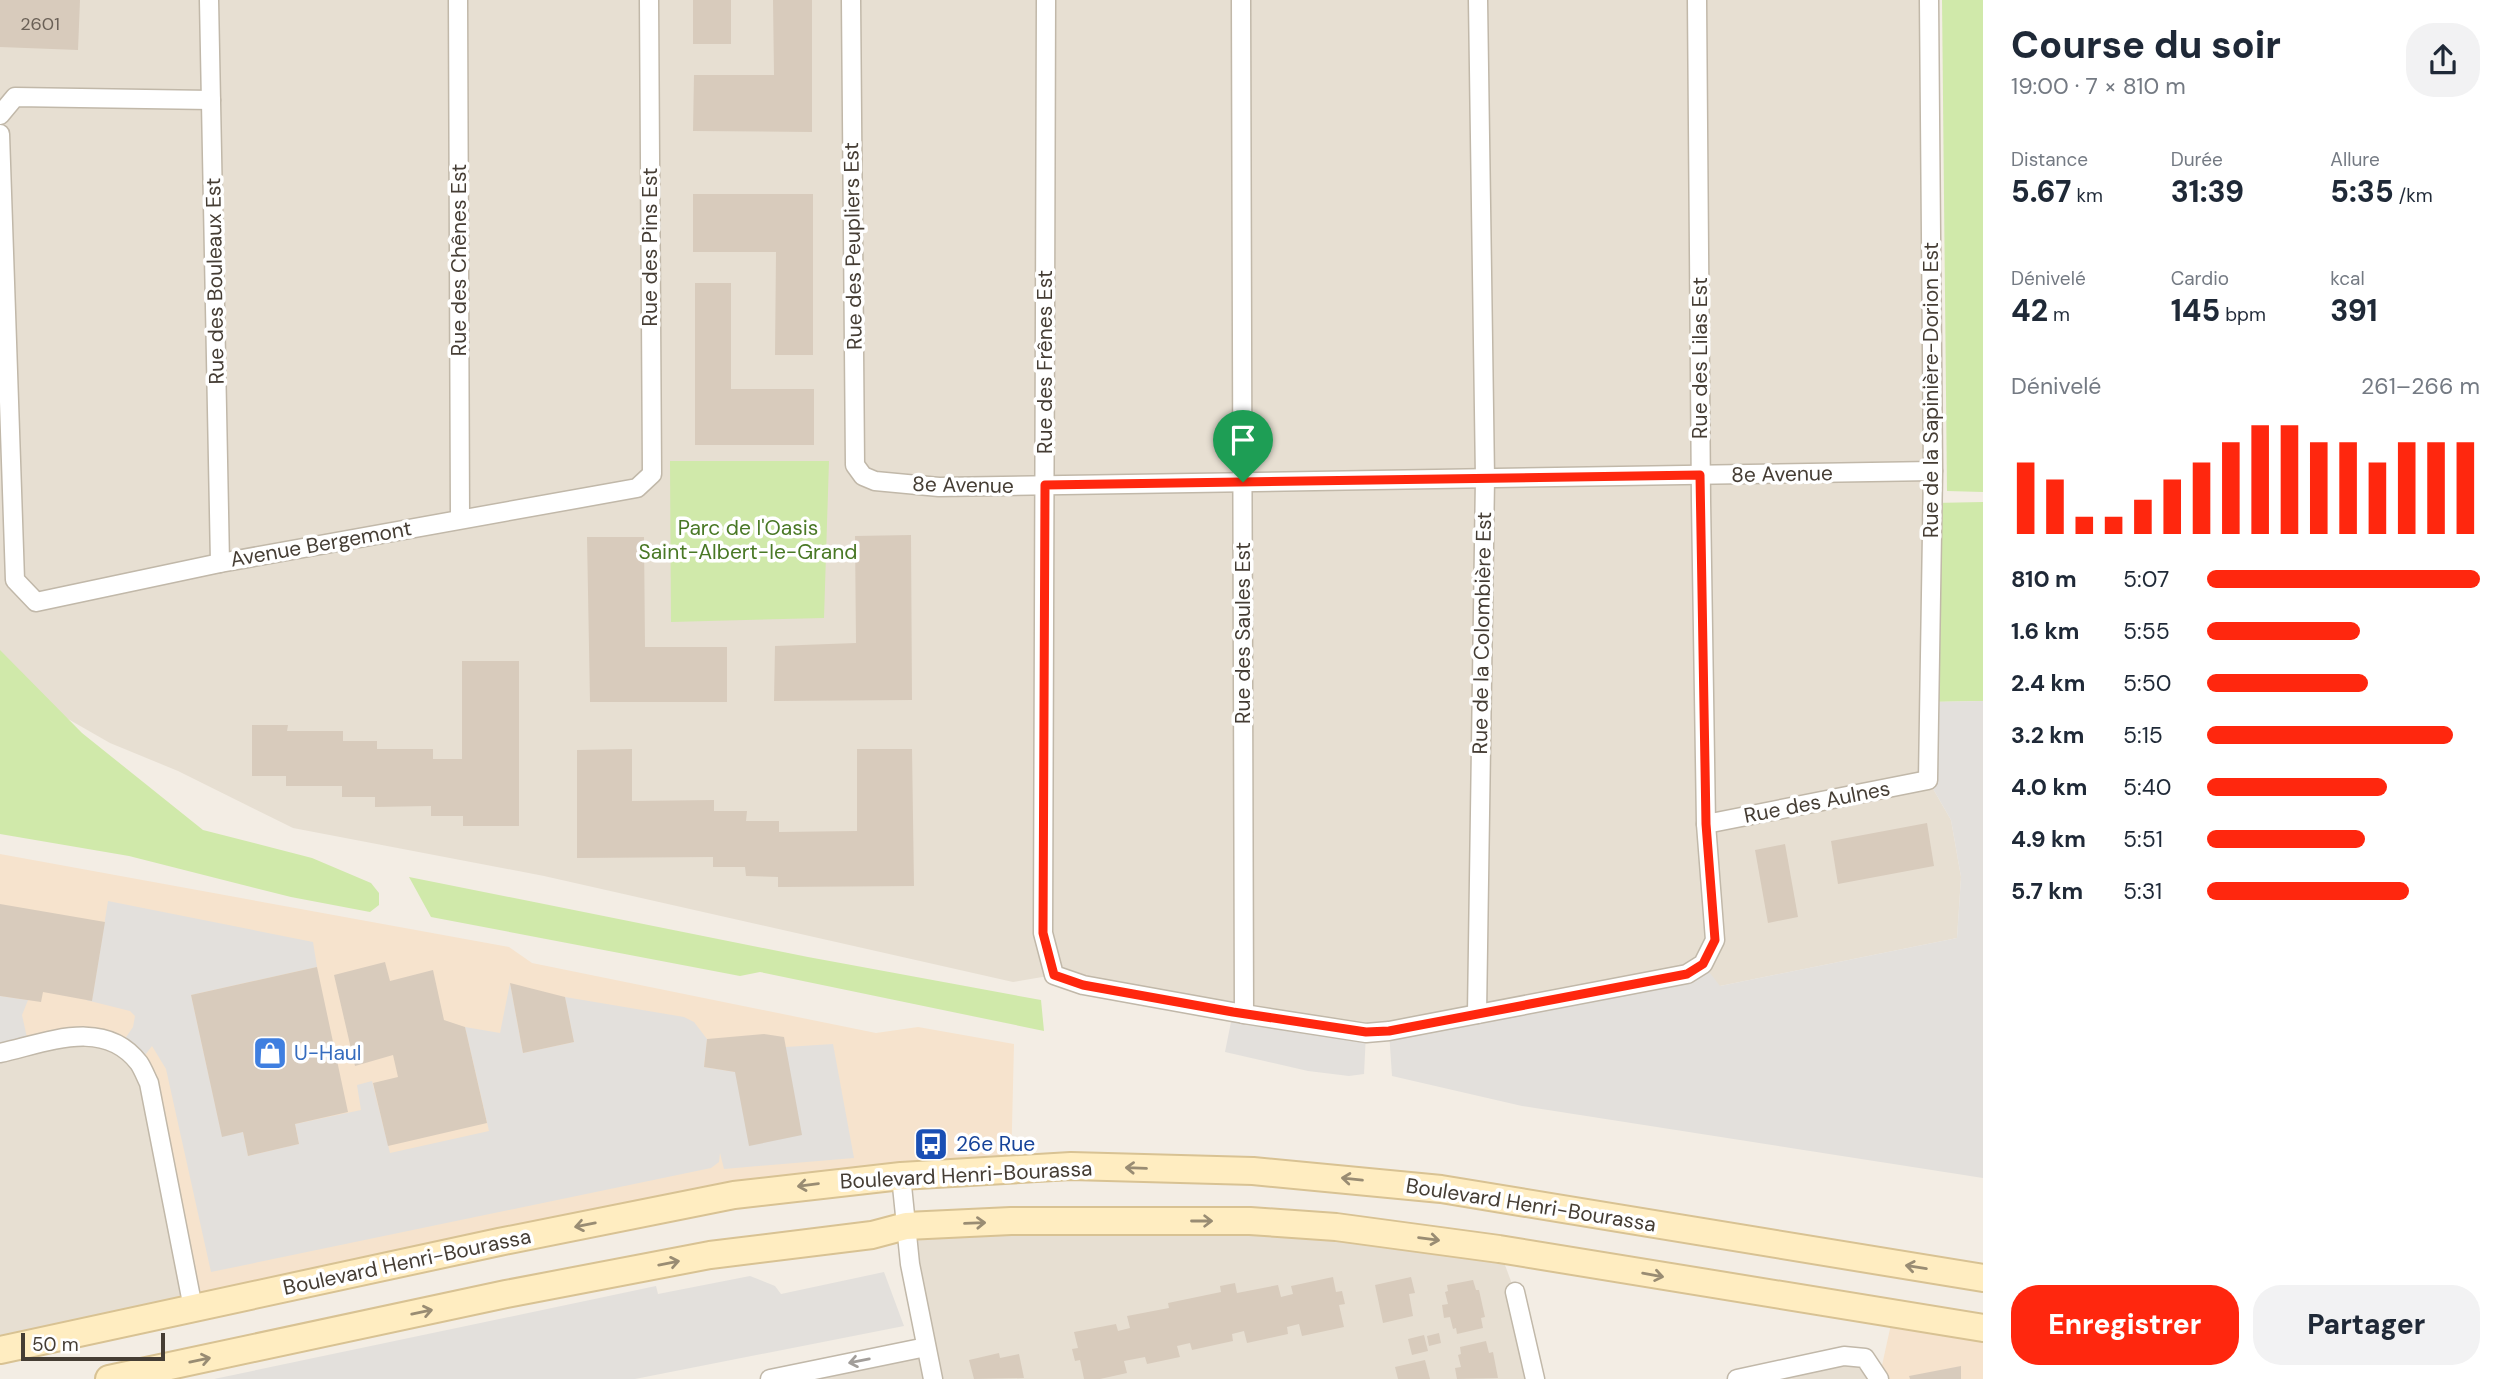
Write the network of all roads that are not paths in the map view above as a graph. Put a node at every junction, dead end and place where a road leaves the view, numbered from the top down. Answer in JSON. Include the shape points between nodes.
{"nodes":[{"id":1,"x":209,"y":0,"type":"edge"},
{"id":2,"x":458,"y":0,"type":"edge"},
{"id":3,"x":649,"y":0,"type":"edge"},
{"id":4,"x":850,"y":0,"type":"edge"},
{"id":5,"x":1046,"y":0,"type":"edge"},
{"id":6,"x":1241,"y":0,"type":"edge"},
{"id":7,"x":1478,"y":0,"type":"edge"},
{"id":8,"x":1698,"y":0,"type":"edge"},
{"id":9,"x":1929,"y":0,"type":"edge"},
{"id":10,"x":211,"y":100,"type":"junction"},
{"id":11,"x":0,"y":115,"type":"edge"},
{"id":12,"x":0,"y":134,"type":"edge"},
{"id":13,"x":1933,"y":471,"type":"junction"},
{"id":14,"x":1700,"y":475,"type":"junction"},
{"id":15,"x":1485,"y":478,"type":"junction"},
{"id":16,"x":875,"y":481,"type":"joint"},
{"id":17,"x":1243,"y":482,"type":"junction"},
{"id":18,"x":1045,"y":485,"type":"junction"},
{"id":19,"x":638,"y":488,"type":"joint"},
{"id":20,"x":460,"y":519,"type":"junction"},
{"id":21,"x":220,"y":563,"type":"junction"},
{"id":22,"x":1928,"y":780,"type":"joint"},
{"id":23,"x":1706,"y":824,"type":"junction"},
{"id":24,"x":1244,"y":1014,"type":"junction"},
{"id":25,"x":1477,"y":1014,"type":"junction"},
{"id":26,"x":0,"y":1053,"type":"edge"},
{"id":27,"x":901,"y":1176,"type":"junction"},
{"id":28,"x":906,"y":1226,"type":"junction"},
{"id":29,"x":1983,"y":1278,"type":"edge"},
{"id":30,"x":1515,"y":1292,"type":"dead end"},
{"id":31,"x":193,"y":1308,"type":"junction"},
{"id":32,"x":1983,"y":1328,"type":"edge"},
{"id":33,"x":926,"y":1347,"type":"junction"},
{"id":34,"x":0,"y":1350,"type":"edge"},
{"id":35,"x":109,"y":1379,"type":"edge"},
{"id":36,"x":771,"y":1379,"type":"edge"},
{"id":37,"x":933,"y":1379,"type":"edge"},
{"id":38,"x":1535,"y":1379,"type":"edge"},
{"id":39,"x":1737,"y":1379,"type":"edge"},
{"id":40,"x":1879,"y":1379,"type":"edge"}],
"edges":[{"from":1,"to":10,"type":"street","name":"Rue des Bouleaux Est"},
{"from":2,"to":20,"type":"street","name":"Rue des Chênes Est"},
{"from":3,"to":19,"type":"street","name":"Rue des Pins Est","via":[[652,474]]},
{"from":4,"to":16,"type":"street","name":"Rue des Peupliers Est","via":[[855,465],[863,476]]},
{"from":5,"to":18,"type":"street","name":"Rue des Frênes Est"},
{"from":6,"to":17,"type":"street","name":"Rue des Saules Est"},
{"from":7,"to":15,"type":"street","name":"Rue de la Colombière Est"},
{"from":8,"to":14,"type":"street","name":"Rue des Lilas Est"},
{"from":9,"to":13,"type":"street","name":"Rue de la Sapinière-Dorion Est"},
{"from":10,"to":11,"type":"street","via":[[15,97]]},
{"from":10,"to":21,"type":"street","name":"Rue des Bouleaux Est"},
{"from":12,"to":21,"type":"street","name":"Avenue Bergemont","via":[[15,580],[36,602]]},
{"from":13,"to":14,"type":"street","name":"8e Avenue"},
{"from":13,"to":22,"type":"street","name":"Rue de la Sapinière-Dorion Est"},
{"from":14,"to":15,"type":"street","name":"8e Avenue"},
{"from":14,"to":23,"type":"street","name":"Rue des Lilas Est"},
{"from":15,"to":17,"type":"street","name":"8e Avenue"},
{"from":15,"to":25,"type":"street","name":"Rue de la Colombière Est"},
{"from":16,"to":18,"type":"street","name":"8e Avenue","via":[[939,487]]},
{"from":17,"to":18,"type":"street","name":"8e Avenue"},
{"from":17,"to":24,"type":"street","name":"Rue des Saules Est"},
{"from":18,"to":24,"type":"street","name":"Rue des Frênes Est","via":[[1043,933],[1054,975],[1083,985]]},
{"from":19,"to":20,"type":"street","name":"Avenue Bergemont"},
{"from":20,"to":21,"type":"street","name":"Avenue Bergemont"},
{"from":22,"to":23,"type":"street","name":"Rue des Aulnes"},
{"from":23,"to":25,"type":"street","name":"Rue des Lilas Est","via":[[1715,940],[1703,964],[1687,974]]},
{"from":24,"to":25,"type":"street","via":[[1366,1032]]},
{"from":26,"to":31,"type":"street","via":[[79,1035],[103,1038],[139,1063],[149,1083]]},
{"from":27,"to":28,"type":"street"},
{"from":29,"to":27,"type":"main road","name":"Boulevard Henri-Bourassa","one_way":true,"via":[[1510,1199],[1353,1179],[1071,1166]]},
{"from":27,"to":31,"type":"main road","name":"Boulevard Henri-Bourassa","one_way":true,"via":[[734,1195]]},
{"from":28,"to":32,"type":"main road","one_way":true,"via":[[1075,1220],[1250,1221],[1336,1227]]},
{"from":28,"to":33,"type":"street"},
{"from":35,"to":28,"type":"main road","one_way":true,"via":[[506,1294],[710,1255],[872,1235]]},
{"from":30,"to":38,"type":"street"},
{"from":31,"to":34,"type":"main road","name":"Boulevard Henri-Bourassa"},
{"from":33,"to":36,"type":"street","one_way":true},
{"from":33,"to":37,"type":"street"},
{"from":39,"to":40,"type":"street","via":[[1844,1356],[1865,1358]]}]}
